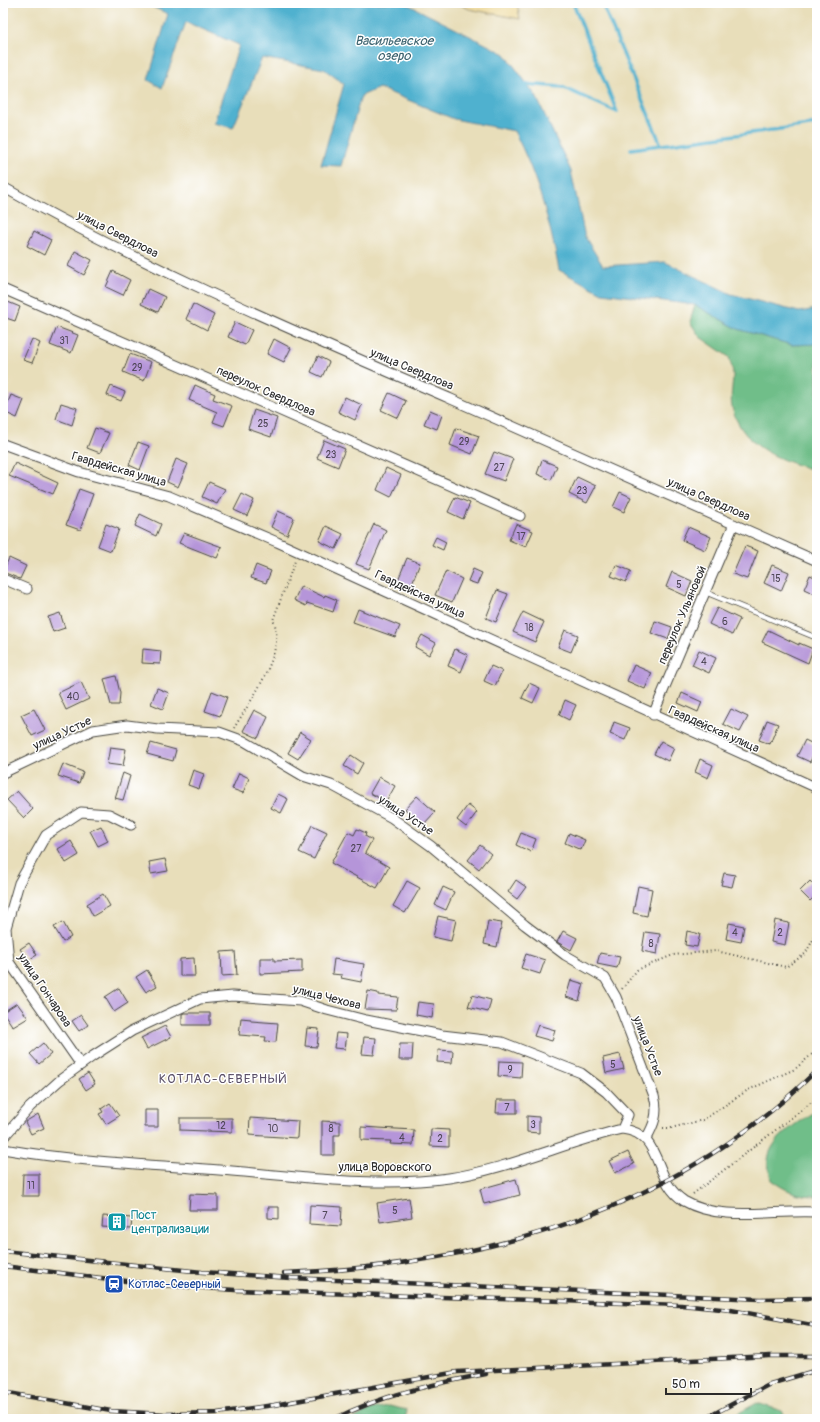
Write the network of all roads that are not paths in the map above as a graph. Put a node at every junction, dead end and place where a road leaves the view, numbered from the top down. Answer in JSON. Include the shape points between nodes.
{"nodes":[{"id":1,"x":3,"y":187,"type":"edge"},
{"id":2,"x":3,"y":289,"type":"edge"},
{"id":3,"x":3,"y":444,"type":"edge"},
{"id":4,"x":520,"y":516,"type":"dead end"},
{"id":5,"x":734,"y":524,"type":"junction"},
{"id":6,"x":817,"y":561,"type":"edge"},
{"id":7,"x":3,"y":579,"type":"edge"},
{"id":8,"x":27,"y":589,"type":"dead end"},
{"id":9,"x":705,"y":592,"type":"junction"},
{"id":10,"x":817,"y":638,"type":"edge"},
{"id":11,"x":653,"y":715,"type":"junction"},
{"id":12,"x":3,"y":773,"type":"edge"},
{"id":13,"x":817,"y":788,"type":"edge"},
{"id":14,"x":131,"y":825,"type":"dead end"},
{"id":15,"x":82,"y":1065,"type":"junction"},
{"id":16,"x":622,"y":1129,"type":"junction"},
{"id":17,"x":3,"y":1138,"type":"edge"},
{"id":18,"x":646,"y":1139,"type":"junction"},
{"id":19,"x":3,"y":1149,"type":"edge"},
{"id":20,"x":817,"y":1212,"type":"edge"}],
"edges":[{"from":1,"to":5,"type":"street","name":"улица Свердлова","via":[[188,283]]},
{"from":2,"to":4,"type":"street","name":"переулок Свердлова"},
{"from":3,"to":11,"type":"street","name":"Гвардейская улица","via":[[79,472],[169,496],[299,551]]},
{"from":5,"to":6,"type":"street","name":"улица Свердлова"},
{"from":5,"to":9,"type":"street","name":"переулок Ульяновой"},
{"from":7,"to":8,"type":"street"},
{"from":9,"to":10,"type":"lane"},
{"from":9,"to":11,"type":"street","name":"переулок Ульяновой"},
{"from":11,"to":13,"type":"street","name":"Гвардейская улица"},
{"from":12,"to":18,"type":"street","name":"улица Устье","via":[[93,730],[126,725],[231,733],[303,776],[331,785],[392,818],[431,846],[525,925],[565,955],[605,978],[616,997],[657,1107],[652,1128]]},
{"from":14,"to":15,"type":"street","name":"улица Гончарова","via":[[109,814],[81,812],[46,834],[19,882],[6,928],[9,962]]},
{"from":15,"to":16,"type":"street","name":"улица Чехова","via":[[132,1031],[200,999],[233,996],[300,1001],[327,1010],[442,1035],[502,1042],[544,1057],[581,1072],[606,1092],[628,1115]]},
{"from":15,"to":17,"type":"street","name":"улица Чехова","via":[[60,1080],[30,1107]]},
{"from":16,"to":18,"type":"street","via":[[632,1130]]},
{"from":16,"to":19,"type":"street","name":"улица Воровского","via":[[474,1173],[399,1182],[57,1157]]},
{"from":18,"to":20,"type":"street","via":[[665,1182],[684,1200],[700,1207],[733,1213]]}]}
